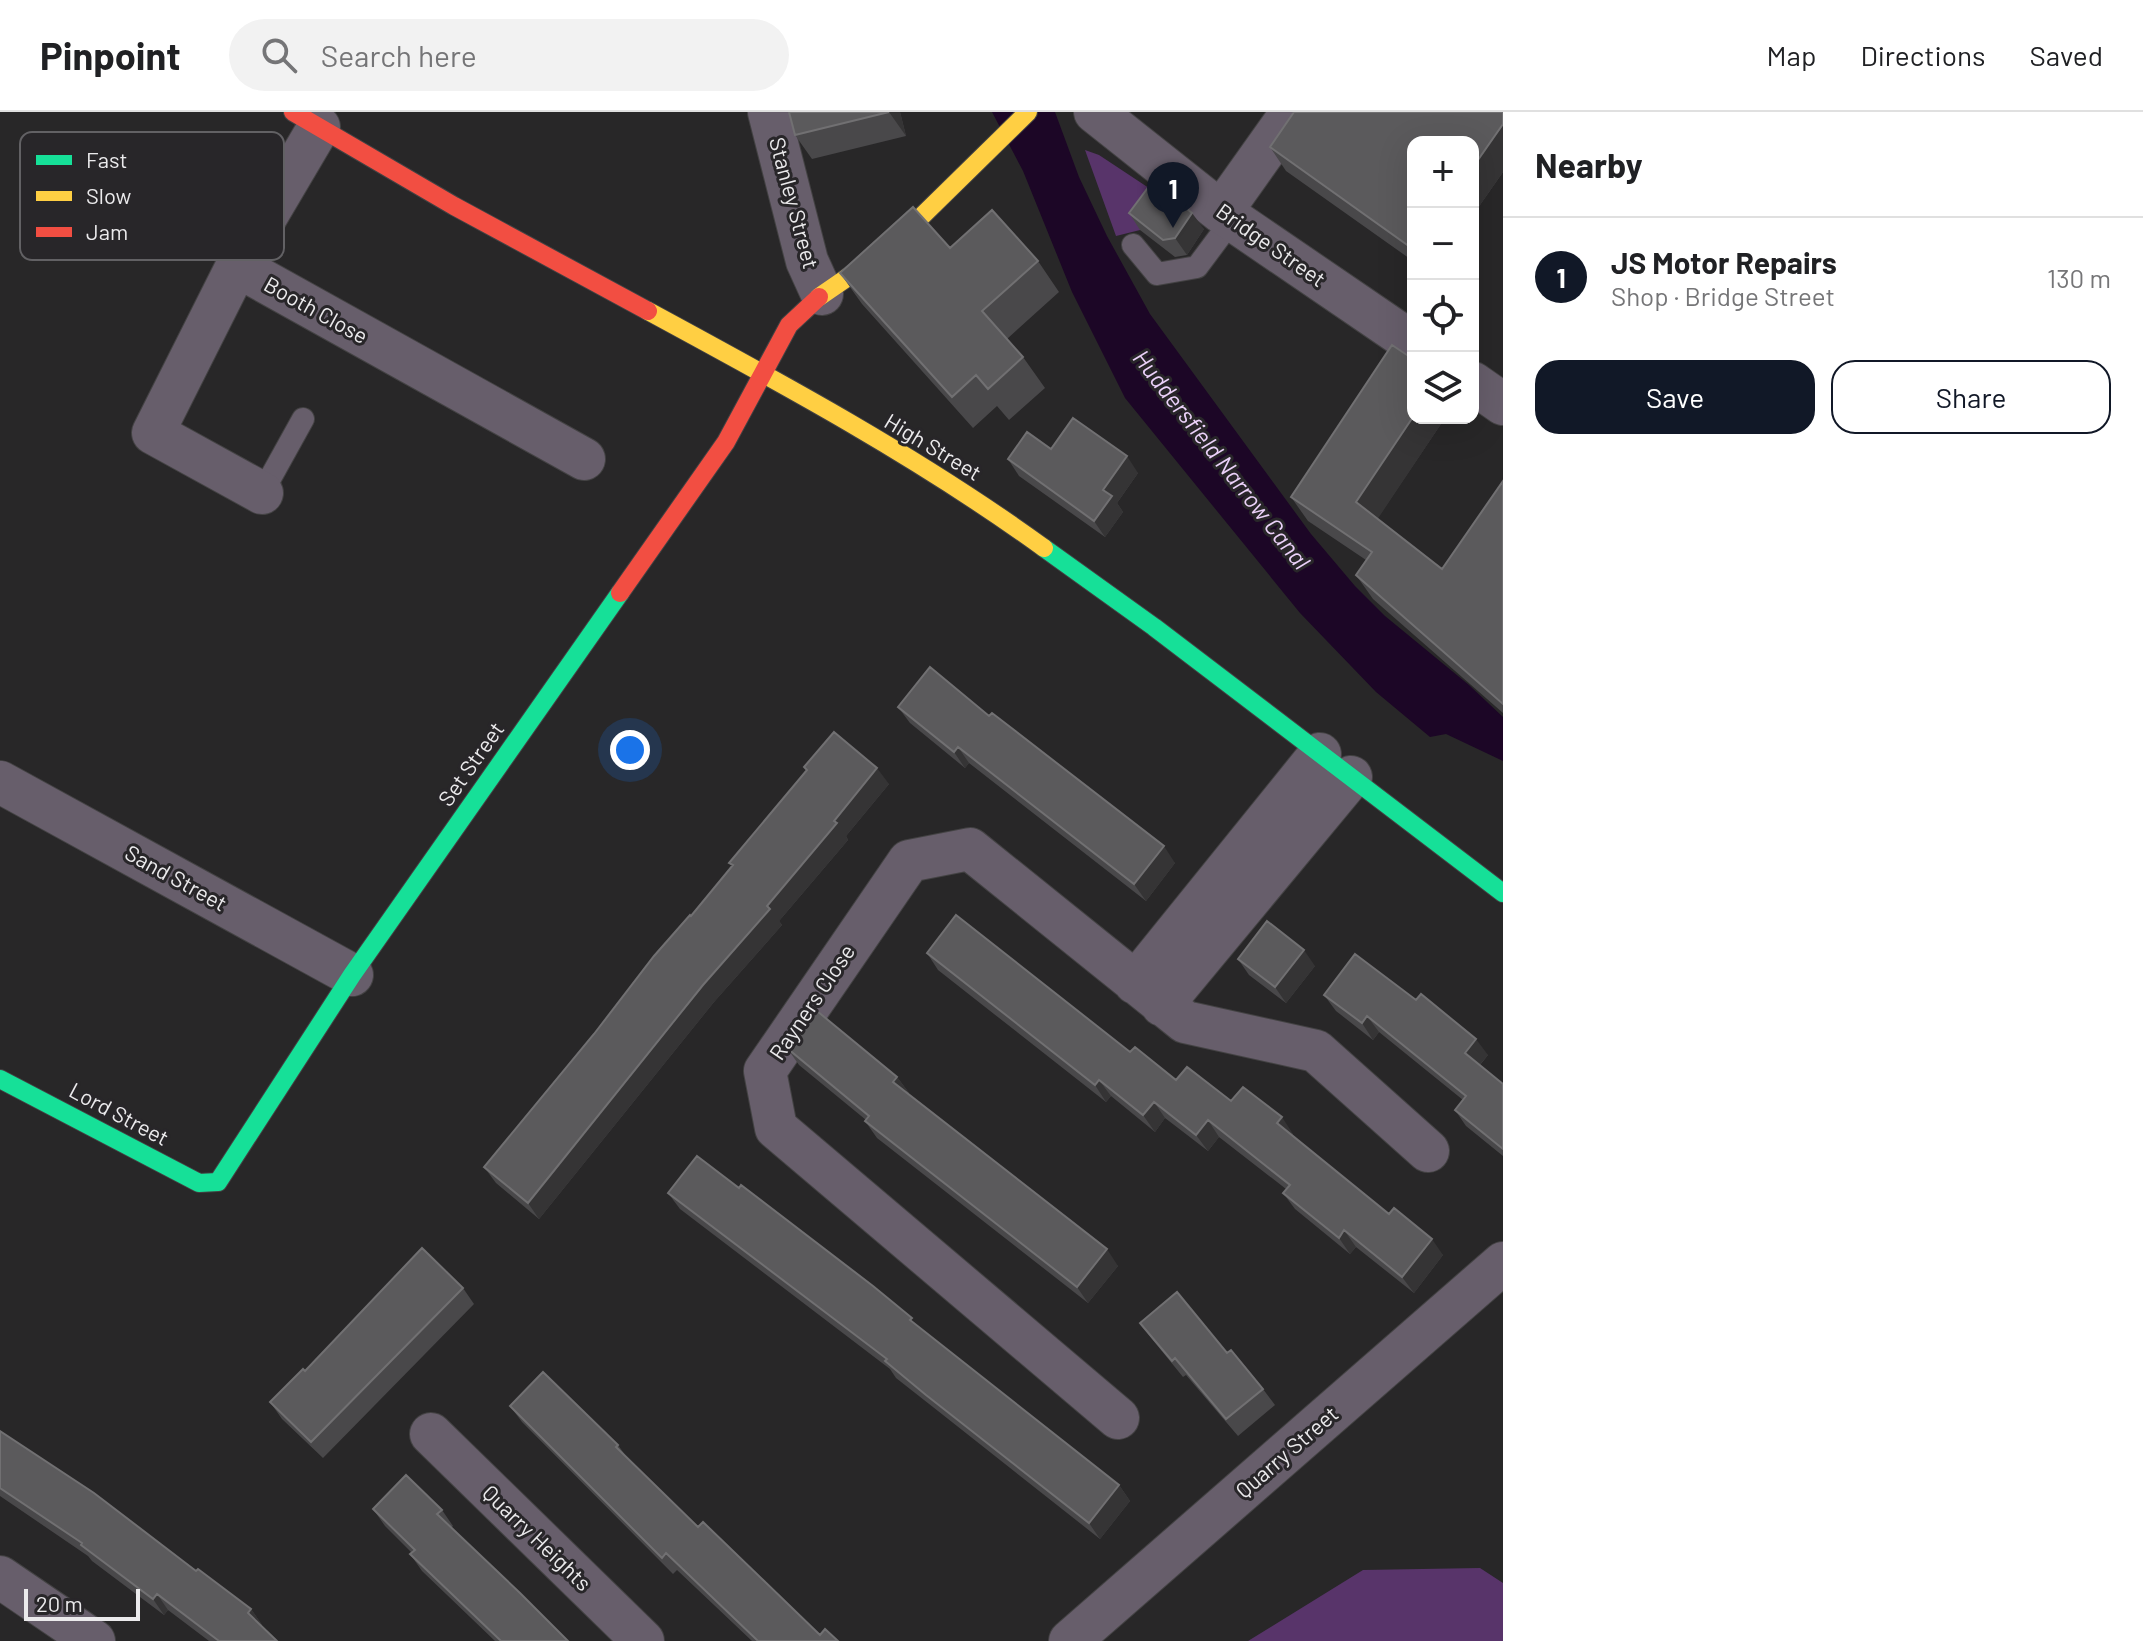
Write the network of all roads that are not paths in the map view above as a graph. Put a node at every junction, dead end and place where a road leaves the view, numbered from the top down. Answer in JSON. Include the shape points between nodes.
{"nodes":[{"id":1,"x":769,"y":112,"type":"edge"},
{"id":2,"x":1028,"y":112,"type":"edge"},
{"id":3,"x":1095,"y":112,"type":"edge"},
{"id":4,"x":1292,"y":112,"type":"edge"},
{"id":5,"x":306,"y":120,"type":"edge"},
{"id":6,"x":284,"y":167,"type":"edge"},
{"id":7,"x":1226,"y":216,"type":"junction"},
{"id":8,"x":1133,"y":245,"type":"dead end"},
{"id":9,"x":240,"y":260,"type":"edge"},
{"id":10,"x":237,"y":266,"type":"junction"},
{"id":11,"x":822,"y":294,"type":"junction"},
{"id":12,"x":1407,"y":339,"type":"edge"},
{"id":13,"x":762,"y":373,"type":"junction"},
{"id":14,"x":1479,"y":387,"type":"edge"},
{"id":15,"x":1503,"y":404,"type":"edge"},
{"id":16,"x":303,"y":419,"type":"dead end"},
{"id":17,"x":584,"y":459,"type":"dead end"},
{"id":18,"x":262,"y":493,"type":"joint"},
{"id":19,"x":1335,"y":765,"type":"junction"},
{"id":20,"x":0,"y":782,"type":"edge"},
{"id":21,"x":1503,"y":892,"type":"edge"},
{"id":22,"x":352,"y":975,"type":"junction"},
{"id":23,"x":1148,"y":994,"type":"junction"},
{"id":24,"x":0,"y":1079,"type":"edge"},
{"id":25,"x":1428,"y":1151,"type":"dead end"},
{"id":26,"x":218,"y":1182,"type":"joint"},
{"id":27,"x":1503,"y":1263,"type":"edge"},
{"id":28,"x":1118,"y":1418,"type":"dead end"},
{"id":29,"x":431,"y":1434,"type":"dead end"},
{"id":30,"x":0,"y":1577,"type":"edge"},
{"id":31,"x":94,"y":1641,"type":"edge"},
{"id":32,"x":643,"y":1641,"type":"edge"},
{"id":33,"x":1070,"y":1641,"type":"edge"}],
"edges":[{"from":1,"to":11,"type":"street","name":"Stanley Street","via":[[807,261]]},
{"from":2,"to":11,"type":"street","name":"Set Street","via":[[923,215]]},
{"from":3,"to":7,"type":"street","name":"Bridge Street"},
{"from":4,"to":7,"type":"street"},
{"from":5,"to":6,"type":"street"},
{"from":5,"to":13,"type":"street","name":"High Street"},
{"from":7,"to":8,"type":"lane","via":[[1197,267],[1157,274]]},
{"from":7,"to":12,"type":"street","name":"Bridge Street"},
{"from":9,"to":10,"type":"street"},
{"from":10,"to":17,"type":"street","name":"Booth Close"},
{"from":10,"to":18,"type":"street","name":"Booth Close","via":[[153,433]]},
{"from":11,"to":13,"type":"street","name":"Set Street","via":[[789,325]]},
{"from":13,"to":19,"type":"street","name":"High Street","via":[[982,503]]},
{"from":13,"to":22,"type":"street","name":"Set Street","via":[[726,442]]},
{"from":14,"to":15,"type":"street"},
{"from":16,"to":18,"type":"lane"},
{"from":19,"to":21,"type":"street","name":"High Street"},
{"from":19,"to":23,"type":"street"},
{"from":20,"to":22,"type":"street","name":"Sand Street"},
{"from":22,"to":26,"type":"street","name":"Set Street"},
{"from":23,"to":25,"type":"street","name":"Rayners Close","via":[[1185,1022],[1316,1051]]},
{"from":23,"to":28,"type":"street","name":"Rayners Close","via":[[970,849],[909,861],[765,1071],[776,1128]]},
{"from":24,"to":26,"type":"street","name":"Lord Street","via":[[199,1183]]},
{"from":27,"to":33,"type":"street","name":"Quarry Street"},
{"from":29,"to":32,"type":"street","name":"Quarry Heights"},
{"from":30,"to":31,"type":"street"}]}
